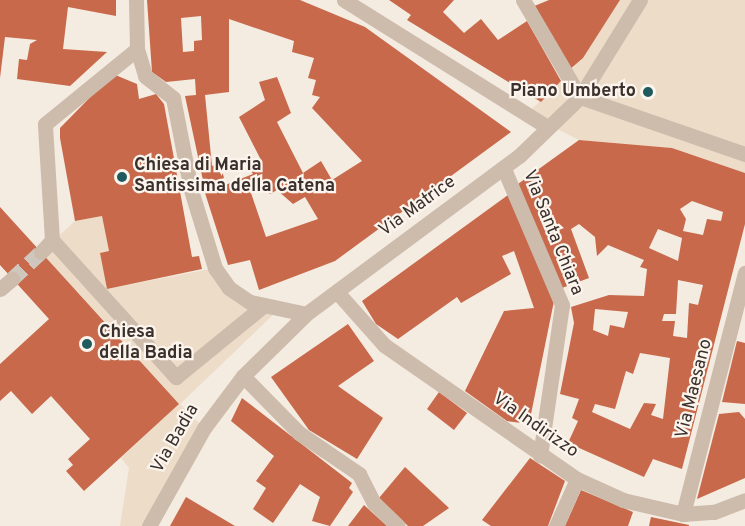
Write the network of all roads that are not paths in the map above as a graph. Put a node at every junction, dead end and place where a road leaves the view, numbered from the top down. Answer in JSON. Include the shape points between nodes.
{"nodes":[{"id":1,"x":136,"y":0,"type":"edge"},
{"id":2,"x":344,"y":0,"type":"edge"},
{"id":3,"x":523,"y":0,"type":"edge"},
{"id":4,"x":640,"y":0,"type":"edge"},
{"id":5,"x":136,"y":49,"type":"junction"},
{"id":6,"x":580,"y":97,"type":"junction"},
{"id":7,"x":547,"y":127,"type":"junction"},
{"id":8,"x":745,"y":154,"type":"edge"},
{"id":9,"x":504,"y":169,"type":"junction"},
{"id":10,"x":52,"y":240,"type":"junction"},
{"id":11,"x":41,"y":252,"type":"tunnel mouth"},
{"id":12,"x":745,"y":273,"type":"edge"},
{"id":13,"x":12,"y":279,"type":"tunnel mouth"},
{"id":14,"x":0,"y":289,"type":"edge"},
{"id":15,"x":337,"y":292,"type":"junction"},
{"id":16,"x":263,"y":306,"type":"junction"},
{"id":17,"x":306,"y":314,"type":"junction"},
{"id":18,"x":243,"y":376,"type":"junction"},
{"id":19,"x":540,"y":455,"type":"junction"},
{"id":20,"x":577,"y":479,"type":"junction"},
{"id":21,"x":745,"y":500,"type":"edge"},
{"id":22,"x":682,"y":514,"type":"junction"},
{"id":23,"x":149,"y":526,"type":"edge"},
{"id":24,"x":398,"y":526,"type":"edge"},
{"id":25,"x":556,"y":526,"type":"edge"}],
"edges":[{"from":1,"to":5,"type":"street"},
{"from":2,"to":7,"type":"street"},
{"from":3,"to":6,"type":"street"},
{"from":4,"to":6,"type":"street","name":"Via Matrice"},
{"from":5,"to":10,"type":"street","via":[[45,124]]},
{"from":5,"to":16,"type":"street","via":[[144,76],[173,98],[191,190],[215,268],[229,288]]},
{"from":6,"to":7,"type":"street","name":"Via Matrice"},
{"from":6,"to":8,"type":"street"},
{"from":7,"to":9,"type":"street","name":"Via Matrice"},
{"from":9,"to":15,"type":"street","name":"Via Matrice"},
{"from":9,"to":19,"type":"street","name":"Via Santa Chiara","via":[[562,305]]},
{"from":10,"to":11,"type":"street"},
{"from":10,"to":16,"type":"street","via":[[176,377]]},
{"from":12,"to":22,"type":"street","name":"Via Maesano"},
{"from":13,"to":14,"type":"street"},
{"from":15,"to":17,"type":"street","name":"Via Matrice"},
{"from":15,"to":19,"type":"street","name":"Via Indirizzo","via":[[384,345]]},
{"from":16,"to":17,"type":"street"},
{"from":17,"to":18,"type":"street","name":"Via Matrice"},
{"from":18,"to":23,"type":"street","name":"Via Badia","via":[[204,428]]},
{"from":18,"to":24,"type":"street","via":[[299,433],[359,474],[374,503]]},
{"from":19,"to":20,"type":"street","name":"Via Indirizzo"},
{"from":20,"to":22,"type":"street","name":"Via Indirizzo","via":[[623,500]]},
{"from":20,"to":25,"type":"street"},
{"from":21,"to":22,"type":"street","name":"Via Indirizzo","via":[[714,512]]}]}
